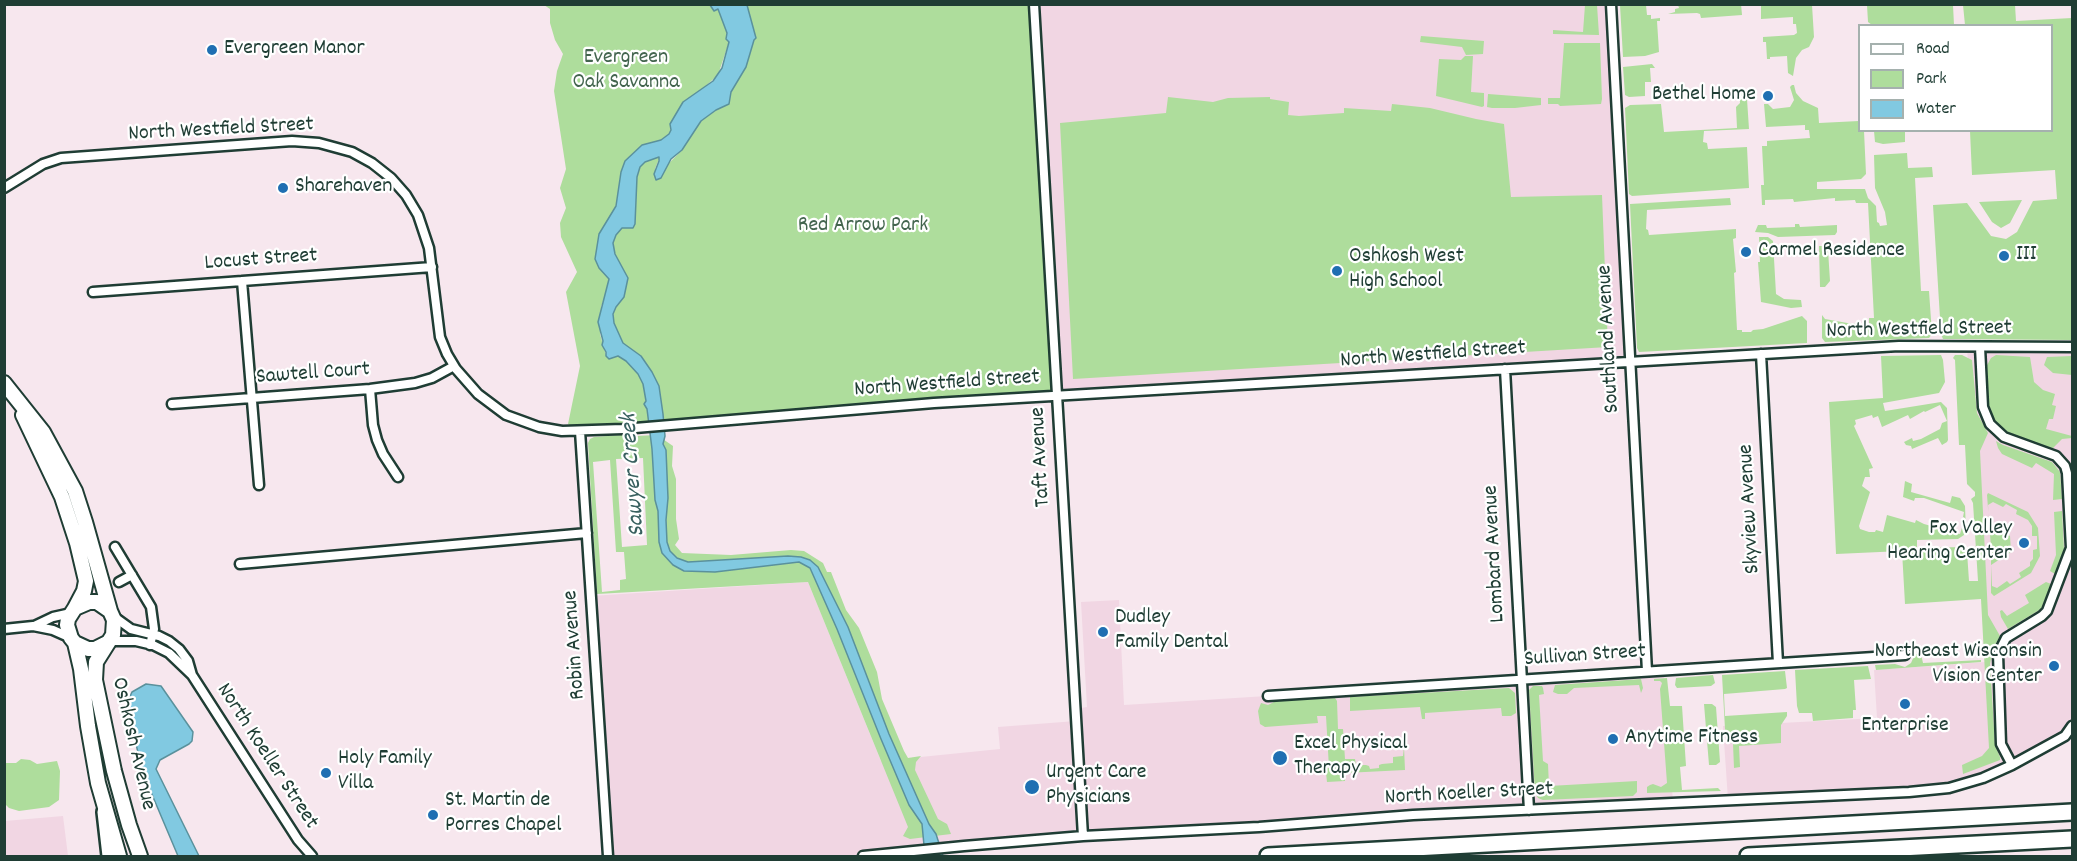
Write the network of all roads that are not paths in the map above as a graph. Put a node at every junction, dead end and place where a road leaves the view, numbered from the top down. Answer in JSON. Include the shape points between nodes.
{"nodes":[{"id":1,"x":1034,"y":4,"type":"edge"},
{"id":2,"x":1611,"y":4,"type":"edge"},
{"id":3,"x":4,"y":188,"type":"edge"},
{"id":4,"x":432,"y":267,"type":"junction"},
{"id":5,"x":242,"y":281,"type":"junction"},
{"id":6,"x":93,"y":292,"type":"dead end"},
{"id":7,"x":1980,"y":347,"type":"junction"},
{"id":8,"x":2073,"y":347,"type":"edge"},
{"id":9,"x":1761,"y":354,"type":"junction"},
{"id":10,"x":1629,"y":362,"type":"junction"},
{"id":11,"x":454,"y":366,"type":"junction"},
{"id":12,"x":1505,"y":369,"type":"junction"},
{"id":13,"x":4,"y":383,"type":"edge"},
{"id":14,"x":370,"y":389,"type":"junction"},
{"id":15,"x":1057,"y":396,"type":"junction"},
{"id":16,"x":252,"y":398,"type":"junction"},
{"id":17,"x":172,"y":404,"type":"dead end"},
{"id":18,"x":20,"y":405,"type":"junction"},
{"id":19,"x":580,"y":430,"type":"junction"},
{"id":20,"x":398,"y":477,"type":"dead end"},
{"id":21,"x":259,"y":485,"type":"dead end"},
{"id":22,"x":587,"y":533,"type":"junction"},
{"id":23,"x":2072,"y":541,"type":"edge"},
{"id":24,"x":115,"y":547,"type":"dead end"},
{"id":25,"x":240,"y":564,"type":"dead end"},
{"id":26,"x":132,"y":575,"type":"junction"},
{"id":27,"x":119,"y":582,"type":"dead end"},
{"id":28,"x":73,"y":610,"type":"junction"},
{"id":29,"x":111,"y":613,"type":"junction"},
{"id":30,"x":33,"y":626,"type":"junction"},
{"id":31,"x":4,"y":629,"type":"edge"},
{"id":32,"x":153,"y":634,"type":"junction"},
{"id":33,"x":73,"y":640,"type":"junction"},
{"id":34,"x":108,"y":642,"type":"junction"},
{"id":35,"x":150,"y":645,"type":"junction"},
{"id":36,"x":1905,"y":656,"type":"dead end"},
{"id":37,"x":1778,"y":663,"type":"junction"},
{"id":38,"x":1647,"y":670,"type":"junction"},
{"id":39,"x":192,"y":675,"type":"junction"},
{"id":40,"x":1521,"y":680,"type":"junction"},
{"id":41,"x":1268,"y":696,"type":"dead end"},
{"id":42,"x":2073,"y":726,"type":"edge"},
{"id":43,"x":2069,"y":736,"type":"edge"},
{"id":44,"x":2012,"y":765,"type":"junction"},
{"id":45,"x":1529,"y":810,"type":"junction"},
{"id":46,"x":105,"y":812,"type":"junction"},
{"id":47,"x":2073,"y":812,"type":"edge"},
{"id":48,"x":1083,"y":836,"type":"junction"},
{"id":49,"x":2073,"y":839,"type":"edge"},
{"id":50,"x":110,"y":856,"type":"edge"},
{"id":51,"x":119,"y":856,"type":"edge"},
{"id":52,"x":140,"y":856,"type":"edge"},
{"id":53,"x":312,"y":856,"type":"edge"},
{"id":54,"x":608,"y":856,"type":"edge"},
{"id":55,"x":863,"y":856,"type":"edge"},
{"id":56,"x":1268,"y":856,"type":"edge"},
{"id":57,"x":1748,"y":856,"type":"edge"}],
"edges":[{"from":1,"to":15,"type":"street","name":"Taft Avenue"},
{"from":2,"to":10,"type":"street","name":"Southland Avenue"},
{"from":3,"to":4,"type":"street","name":"North Westfield Street","via":[[56,159],[319,143],[362,157],[399,186],[423,226]]},
{"from":4,"to":5,"type":"street","name":"Locust Street"},
{"from":4,"to":11,"type":"street","name":"North Westfield Street","via":[[438,328]]},
{"from":5,"to":6,"type":"street","name":"Locust Street"},
{"from":5,"to":16,"type":"street"},
{"from":7,"to":8,"type":"street","name":"North Westfield Street"},
{"from":7,"to":9,"type":"street","name":"North Westfield Street","via":[[1899,346]]},
{"from":7,"to":23,"type":"street","via":[[1983,407],[1990,424],[2004,437],[2056,456],[2065,466]]},
{"from":9,"to":10,"type":"street","name":"North Westfield Street"},
{"from":9,"to":37,"type":"street","name":"Skyview Avenue"},
{"from":10,"to":12,"type":"street","name":"North Westfield Street"},
{"from":10,"to":38,"type":"street","name":"Southland Avenue"},
{"from":11,"to":14,"type":"street","name":"Sawtell Court","via":[[415,383]]},
{"from":11,"to":19,"type":"street","name":"North Westfield Street","via":[[478,394],[506,415],[539,427]]},
{"from":12,"to":15,"type":"street","name":"North Westfield Street"},
{"from":12,"to":40,"type":"street","name":"Lombard Avenue"},
{"from":13,"to":18,"type":"main road"},
{"from":14,"to":16,"type":"street","name":"Sawtell Court"},
{"from":14,"to":20,"type":"street","via":[[377,440]]},
{"from":15,"to":19,"type":"street","name":"North Westfield Street"},
{"from":15,"to":48,"type":"street","name":"Taft Avenue"},
{"from":16,"to":17,"type":"street","name":"Sawtell Court"},
{"from":16,"to":21,"type":"street"},
{"from":18,"to":28,"type":"main road","via":[[62,497],[77,543],[86,581]]},
{"from":18,"to":29,"type":"main road","via":[[43,432],[75,491]]},
{"from":19,"to":22,"type":"street","name":"Robin Avenue"},
{"from":22,"to":25,"type":"street"},
{"from":22,"to":54,"type":"street","name":"Robin Avenue"},
{"from":23,"to":44,"type":"street","via":[[2047,611],[2006,638],[1998,654],[2001,744]]},
{"from":24,"to":26,"type":"street"},
{"from":26,"to":27,"type":"street"},
{"from":26,"to":32,"type":"street","via":[[151,607]]},
{"from":28,"to":29,"type":"main road","via":[[97,602]]},
{"from":28,"to":30,"type":"street"},
{"from":28,"to":33,"type":"main road","via":[[67,625]]},
{"from":29,"to":32,"type":"street","name":"North Koeller Street","via":[[131,629]]},
{"from":29,"to":34,"type":"main road","via":[[115,627]]},
{"from":30,"to":31,"type":"street"},
{"from":30,"to":33,"type":"street"},
{"from":32,"to":35,"type":"street"},
{"from":32,"to":39,"type":"street","name":"North Koeller Street","via":[[179,650]]},
{"from":33,"to":34,"type":"main road","via":[[88,649]]},
{"from":33,"to":46,"type":"main road","name":"Oshkosh Avenue"},
{"from":34,"to":35,"type":"street","name":"North Koeller Street"},
{"from":34,"to":52,"type":"main road","name":"Oshkosh Avenue","via":[[95,668],[98,698],[117,782]]},
{"from":35,"to":39,"type":"street","name":"North Koeller Street","via":[[168,654]]},
{"from":36,"to":37,"type":"street","name":"Sullivan Street"},
{"from":37,"to":38,"type":"street","name":"Sullivan Street"},
{"from":38,"to":40,"type":"street","name":"Sullivan Street"},
{"from":39,"to":53,"type":"street","name":"North Koeller Street"},
{"from":40,"to":41,"type":"street","name":"Sullivan Street"},
{"from":40,"to":45,"type":"street","name":"Lombard Avenue"},
{"from":42,"to":43,"type":"street","name":"North Koeller Street"},
{"from":43,"to":44,"type":"street","name":"North Koeller Street"},
{"from":44,"to":45,"type":"street","name":"North Koeller Street","via":[[1949,788],[1909,792]]},
{"from":45,"to":48,"type":"street","name":"North Koeller Street"},
{"from":46,"to":50,"type":"highway"},
{"from":46,"to":51,"type":"main road","name":"Oshkosh Avenue"},
{"from":47,"to":56,"type":"highway"},
{"from":48,"to":55,"type":"street","name":"North Koeller Street"},
{"from":49,"to":57,"type":"highway"}]}
